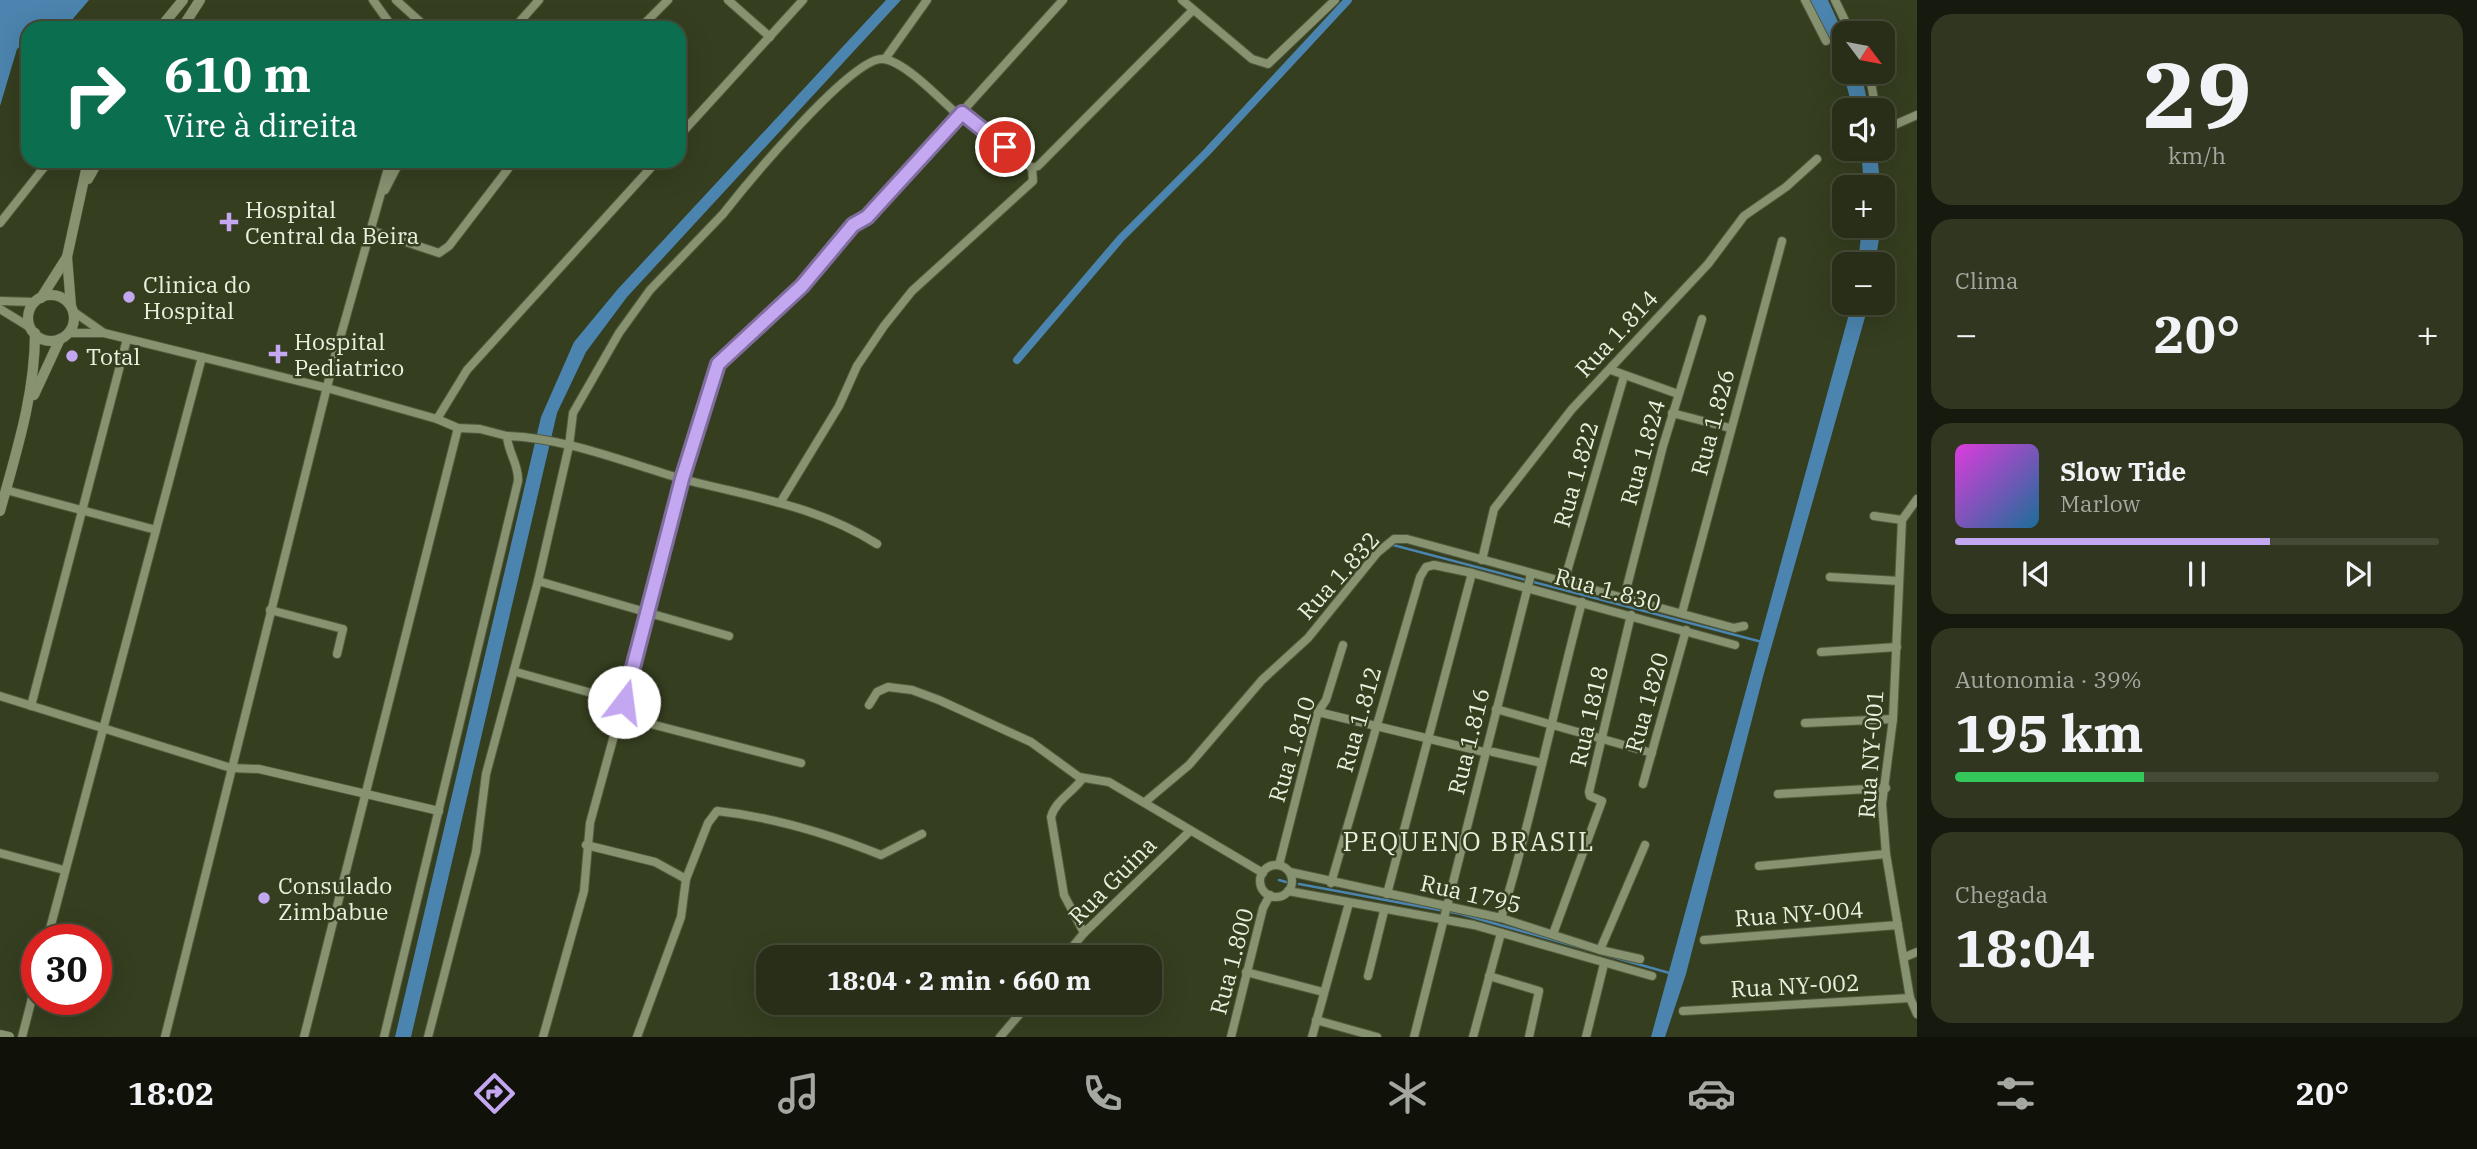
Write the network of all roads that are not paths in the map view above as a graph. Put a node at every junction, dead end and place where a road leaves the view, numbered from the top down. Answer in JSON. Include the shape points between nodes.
{"nodes":[{"id":1,"x":183,"y":0,"type":"edge"},
{"id":2,"x":200,"y":0,"type":"edge"},
{"id":3,"x":373,"y":0,"type":"edge"},
{"id":4,"x":539,"y":0,"type":"edge"},
{"id":5,"x":668,"y":0,"type":"edge"},
{"id":6,"x":729,"y":0,"type":"edge"},
{"id":7,"x":803,"y":0,"type":"edge"},
{"id":8,"x":927,"y":0,"type":"edge"},
{"id":9,"x":1063,"y":0,"type":"edge"},
{"id":10,"x":1182,"y":0,"type":"edge"},
{"id":11,"x":1335,"y":0,"type":"edge"},
{"id":12,"x":1805,"y":0,"type":"edge"},
{"id":13,"x":1835,"y":0,"type":"edge"},
{"id":14,"x":402,"y":2,"type":"edge"},
{"id":15,"x":1193,"y":10,"type":"junction"},
{"id":16,"x":166,"y":21,"type":"edge"},
{"id":17,"x":186,"y":21,"type":"edge"},
{"id":18,"x":388,"y":21,"type":"edge"},
{"id":19,"x":420,"y":21,"type":"edge"},
{"id":20,"x":520,"y":21,"type":"edge"},
{"id":21,"x":647,"y":21,"type":"edge"},
{"id":22,"x":1846,"y":21,"type":"edge"},
{"id":23,"x":769,"y":37,"type":"junction"},
{"id":24,"x":1826,"y":41,"type":"dead end"},
{"id":25,"x":885,"y":59,"type":"junction"},
{"id":26,"x":961,"y":114,"type":"junction"},
{"id":27,"x":1917,"y":116,"type":"edge"},
{"id":28,"x":1895,"y":125,"type":"edge"},
{"id":29,"x":686,"y":128,"type":"edge"},
{"id":30,"x":1817,"y":159,"type":"dead end"},
{"id":31,"x":43,"y":168,"type":"edge"},
{"id":32,"x":88,"y":168,"type":"edge"},
{"id":33,"x":94,"y":168,"type":"edge"},
{"id":34,"x":388,"y":168,"type":"edge"},
{"id":35,"x":396,"y":168,"type":"edge"},
{"id":36,"x":651,"y":168,"type":"edge"},
{"id":37,"x":1032,"y":168,"type":"junction"},
{"id":38,"x":508,"y":169,"type":"dead end"},
{"id":39,"x":85,"y":183,"type":"junction"},
{"id":40,"x":375,"y":210,"type":"junction"},
{"id":41,"x":0,"y":223,"type":"edge"},
{"id":42,"x":370,"y":230,"type":"junction"},
{"id":43,"x":1782,"y":241,"type":"dead end"},
{"id":44,"x":67,"y":257,"type":"junction"},
{"id":45,"x":0,"y":300,"type":"edge"},
{"id":46,"x":38,"y":300,"type":"junction"},
{"id":47,"x":0,"y":309,"type":"edge"},
{"id":48,"x":72,"y":309,"type":"junction"},
{"id":49,"x":1702,"y":318,"type":"dead end"},
{"id":50,"x":33,"y":330,"type":"junction"},
{"id":51,"x":104,"y":333,"type":"junction"},
{"id":52,"x":64,"y":336,"type":"junction"},
{"id":53,"x":127,"y":339,"type":"junction"},
{"id":54,"x":202,"y":357,"type":"junction"},
{"id":55,"x":1611,"y":370,"type":"junction"},
{"id":56,"x":1624,"y":376,"type":"junction"},
{"id":57,"x":327,"y":388,"type":"junction"},
{"id":58,"x":1678,"y":394,"type":"junction"},
{"id":59,"x":26,"y":412,"type":"junction"},
{"id":60,"x":1672,"y":413,"type":"junction"},
{"id":61,"x":437,"y":419,"type":"junction"},
{"id":62,"x":458,"y":428,"type":"junction"},
{"id":63,"x":1730,"y":428,"type":"junction"},
{"id":64,"x":507,"y":436,"type":"junction"},
{"id":65,"x":569,"y":446,"type":"junction"},
{"id":66,"x":682,"y":479,"type":"junction"},
{"id":67,"x":6,"y":490,"type":"junction"},
{"id":68,"x":1917,"y":499,"type":"edge"},
{"id":69,"x":780,"y":503,"type":"junction"},
{"id":70,"x":82,"y":509,"type":"junction"},
{"id":71,"x":0,"y":512,"type":"edge"},
{"id":72,"x":1874,"y":516,"type":"dead end"},
{"id":73,"x":1902,"y":520,"type":"junction"},
{"id":74,"x":156,"y":530,"type":"junction"},
{"id":75,"x":877,"y":544,"type":"dead end"},
{"id":76,"x":1482,"y":561,"type":"junction"},
{"id":77,"x":1426,"y":567,"type":"joint"},
{"id":78,"x":1472,"y":573,"type":"junction"},
{"id":79,"x":1531,"y":574,"type":"junction"},
{"id":80,"x":1830,"y":577,"type":"dead end"},
{"id":81,"x":538,"y":581,"type":"junction"},
{"id":82,"x":1899,"y":581,"type":"junction"},
{"id":83,"x":1564,"y":583,"type":"junction"},
{"id":84,"x":1528,"y":588,"type":"junction"},
{"id":85,"x":1624,"y":598,"type":"junction"},
{"id":86,"x":1582,"y":602,"type":"junction"},
{"id":87,"x":271,"y":610,"type":"junction"},
{"id":88,"x":1682,"y":613,"type":"junction"},
{"id":89,"x":647,"y":615,"type":"junction"},
{"id":90,"x":1631,"y":615,"type":"junction"},
{"id":91,"x":1744,"y":626,"type":"dead end"},
{"id":92,"x":1686,"y":630,"type":"junction"},
{"id":93,"x":729,"y":636,"type":"dead end"},
{"id":94,"x":1343,"y":645,"type":"dead end"},
{"id":95,"x":1735,"y":645,"type":"dead end"},
{"id":96,"x":1896,"y":647,"type":"junction"},
{"id":97,"x":1821,"y":652,"type":"dead end"},
{"id":98,"x":337,"y":654,"type":"dead end"},
{"id":99,"x":516,"y":672,"type":"junction"},
{"id":100,"x":0,"y":696,"type":"edge"},
{"id":101,"x":624,"y":702,"type":"junction"},
{"id":102,"x":869,"y":705,"type":"dead end"},
{"id":103,"x":31,"y":706,"type":"junction"},
{"id":104,"x":1496,"y":709,"type":"junction"},
{"id":105,"x":1318,"y":712,"type":"junction"},
{"id":106,"x":620,"y":716,"type":"junction"},
{"id":107,"x":1893,"y":719,"type":"junction"},
{"id":108,"x":1805,"y":723,"type":"dead end"},
{"id":109,"x":1549,"y":726,"type":"junction"},
{"id":110,"x":104,"y":727,"type":"junction"},
{"id":111,"x":1376,"y":727,"type":"junction"},
{"id":112,"x":1602,"y":739,"type":"junction"},
{"id":113,"x":1428,"y":741,"type":"junction"},
{"id":114,"x":1489,"y":752,"type":"junction"},
{"id":115,"x":1652,"y":753,"type":"junction"},
{"id":116,"x":801,"y":763,"type":"dead end"},
{"id":117,"x":1542,"y":763,"type":"junction"},
{"id":118,"x":231,"y":768,"type":"junction"},
{"id":119,"x":1083,"y":778,"type":"junction"},
{"id":120,"x":1643,"y":783,"type":"dead end"},
{"id":121,"x":1886,"y":788,"type":"junction"},
{"id":122,"x":365,"y":794,"type":"junction"},
{"id":123,"x":1779,"y":794,"type":"dead end"},
{"id":124,"x":1145,"y":802,"type":"junction"},
{"id":125,"x":439,"y":811,"type":"junction"},
{"id":126,"x":1190,"y":831,"type":"junction"},
{"id":127,"x":922,"y":834,"type":"dead end"},
{"id":128,"x":586,"y":845,"type":"junction"},
{"id":129,"x":1645,"y":845,"type":"dead end"},
{"id":130,"x":0,"y":853,"type":"edge"},
{"id":131,"x":1886,"y":854,"type":"junction"},
{"id":132,"x":1279,"y":865,"type":"junction"},
{"id":133,"x":1759,"y":866,"type":"dead end"},
{"id":134,"x":64,"y":870,"type":"junction"},
{"id":135,"x":1290,"y":872,"type":"junction"},
{"id":136,"x":1262,"y":873,"type":"junction"},
{"id":137,"x":686,"y":879,"type":"junction"},
{"id":138,"x":1331,"y":883,"type":"junction"},
{"id":139,"x":1288,"y":891,"type":"junction"},
{"id":140,"x":1387,"y":894,"type":"junction"},
{"id":141,"x":1270,"y":895,"type":"junction"},
{"id":142,"x":1349,"y":903,"type":"junction"},
{"id":143,"x":1446,"y":905,"type":"junction"},
{"id":144,"x":1384,"y":911,"type":"junction"},
{"id":145,"x":1444,"y":918,"type":"junction"},
{"id":146,"x":1501,"y":918,"type":"junction"},
{"id":147,"x":51,"y":924,"type":"edge"},
{"id":148,"x":1898,"y":925,"type":"junction"},
{"id":149,"x":1084,"y":933,"type":"junction"},
{"id":150,"x":1501,"y":933,"type":"junction"},
{"id":151,"x":1553,"y":934,"type":"junction"},
{"id":152,"x":1704,"y":940,"type":"dead end"},
{"id":153,"x":1074,"y":945,"type":"edge"},
{"id":154,"x":1600,"y":950,"type":"junction"},
{"id":155,"x":1917,"y":953,"type":"edge"},
{"id":156,"x":1905,"y":957,"type":"junction"},
{"id":157,"x":1640,"y":959,"type":"dead end"},
{"id":158,"x":1604,"y":964,"type":"junction"},
{"id":159,"x":1246,"y":972,"type":"junction"},
{"id":160,"x":1368,"y":976,"type":"dead end"},
{"id":161,"x":1489,"y":976,"type":"junction"},
{"id":162,"x":1652,"y":976,"type":"dead end"},
{"id":163,"x":1323,"y":992,"type":"junction"},
{"id":164,"x":1910,"y":998,"type":"junction"},
{"id":165,"x":1683,"y":1011,"type":"dead end"},
{"id":166,"x":1917,"y":1014,"type":"edge"},
{"id":167,"x":28,"y":1015,"type":"edge"},
{"id":168,"x":1019,"y":1015,"type":"edge"},
{"id":169,"x":1316,"y":1020,"type":"junction"},
{"id":170,"x":0,"y":1035,"type":"edge"},
{"id":171,"x":1233,"y":1036,"type":"edge"},
{"id":172,"x":9,"y":1037,"type":"edge"},
{"id":173,"x":22,"y":1037,"type":"edge"},
{"id":174,"x":165,"y":1037,"type":"edge"},
{"id":175,"x":304,"y":1037,"type":"edge"},
{"id":176,"x":384,"y":1037,"type":"edge"},
{"id":177,"x":428,"y":1037,"type":"edge"},
{"id":178,"x":543,"y":1037,"type":"edge"},
{"id":179,"x":637,"y":1037,"type":"edge"},
{"id":180,"x":1000,"y":1037,"type":"edge"},
{"id":181,"x":1312,"y":1037,"type":"edge"},
{"id":182,"x":1377,"y":1037,"type":"edge"},
{"id":183,"x":1414,"y":1037,"type":"edge"},
{"id":184,"x":1473,"y":1037,"type":"edge"},
{"id":185,"x":1529,"y":1037,"type":"edge"},
{"id":186,"x":1586,"y":1037,"type":"edge"}],
"edges":[{"from":1,"to":16,"type":"street"},
{"from":2,"to":17,"type":"street"},
{"from":3,"to":18,"type":"street"},
{"from":4,"to":20,"type":"street"},
{"from":5,"to":21,"type":"street"},
{"from":6,"to":23,"type":"street"},
{"from":7,"to":23,"type":"street"},
{"from":8,"to":25,"type":"street"},
{"from":9,"to":26,"type":"street"},
{"from":10,"to":15,"type":"street"},
{"from":11,"to":15,"type":"street","via":[[1268,64],[1252,59]]},
{"from":12,"to":24,"type":"street"},
{"from":13,"to":22,"type":"street"},
{"from":14,"to":19,"type":"street"},
{"from":15,"to":37,"type":"street"},
{"from":23,"to":29,"type":"street"},
{"from":25,"to":26,"type":"street"},
{"from":25,"to":65,"type":"street","via":[[863,66],[811,112],[650,290],[573,413]]},
{"from":26,"to":37,"type":"street"},
{"from":26,"to":66,"type":"street","via":[[867,217],[853,225],[802,286],[718,364]]},
{"from":27,"to":28,"type":"street"},
{"from":30,"to":55,"type":"street","name":"Rua 1.814","via":[[1744,216],[1708,264]]},
{"from":31,"to":41,"type":"street"},
{"from":32,"to":39,"type":"street"},
{"from":33,"to":39,"type":"street"},
{"from":34,"to":40,"type":"street"},
{"from":35,"to":40,"type":"street"},
{"from":36,"to":61,"type":"street","via":[[467,370]]},
{"from":37,"to":69,"type":"street","via":[[1033,181],[912,291],[884,326]]},
{"from":38,"to":42,"type":"street","via":[[439,253]]},
{"from":39,"to":44,"type":"street"},
{"from":40,"to":42,"type":"street"},
{"from":42,"to":57,"type":"street"},
{"from":43,"to":63,"type":"street","name":"Rua 1.826"},
{"from":44,"to":46,"type":"street"},
{"from":44,"to":48,"type":"street"},
{"from":45,"to":46,"type":"street"},
{"from":46,"to":48,"type":"street","via":[[54,295]]},
{"from":46,"to":50,"type":"street","via":[[29,314]]},
{"from":47,"to":50,"type":"street"},
{"from":48,"to":51,"type":"street"},
{"from":48,"to":52,"type":"street","via":[[72,327]]},
{"from":49,"to":58,"type":"street","name":"Rua 1.824"},
{"from":50,"to":52,"type":"street","via":[[47,340]]},
{"from":50,"to":59,"type":"street","via":[[35,357]]},
{"from":51,"to":52,"type":"street"},
{"from":51,"to":53,"type":"street"},
{"from":52,"to":59,"type":"street"},
{"from":53,"to":54,"type":"street"},
{"from":53,"to":70,"type":"street"},
{"from":54,"to":57,"type":"street"},
{"from":54,"to":74,"type":"street"},
{"from":55,"to":56,"type":"street"},
{"from":55,"to":76,"type":"street","name":"Rua 1.814","via":[[1572,409],[1504,492],[1489,522]]},
{"from":56,"to":58,"type":"street"},
{"from":56,"to":83,"type":"street","name":"Rua 1.822"},
{"from":57,"to":61,"type":"street"},
{"from":57,"to":87,"type":"street"},
{"from":58,"to":60,"type":"street","name":"Rua 1.824"},
{"from":59,"to":67,"type":"street"},
{"from":60,"to":63,"type":"street"},
{"from":60,"to":85,"type":"street","name":"Rua 1.824"},
{"from":61,"to":62,"type":"street"},
{"from":62,"to":64,"type":"street"},
{"from":62,"to":122,"type":"street"},
{"from":63,"to":88,"type":"street","name":"Rua 1.826"},
{"from":64,"to":65,"type":"street"},
{"from":64,"to":125,"type":"street","via":[[518,481]]},
{"from":65,"to":66,"type":"street"},
{"from":65,"to":81,"type":"street"},
{"from":66,"to":69,"type":"street"},
{"from":66,"to":89,"type":"street"},
{"from":67,"to":70,"type":"street"},
{"from":67,"to":71,"type":"street"},
{"from":68,"to":73,"type":"street"},
{"from":69,"to":75,"type":"street","via":[[831,518]]},
{"from":70,"to":74,"type":"street"},
{"from":70,"to":103,"type":"street"},
{"from":72,"to":73,"type":"street"},
{"from":73,"to":82,"type":"street","name":"Rua NY-001"},
{"from":74,"to":110,"type":"street"},
{"from":76,"to":79,"type":"street","name":"Rua 1.832"},
{"from":76,"to":124,"type":"street","name":"Rua 1.832","via":[[1407,539],[1385,544],[1308,638],[1262,680],[1189,765]]},
{"from":77,"to":78,"type":"street","name":"Rua 1.830"},
{"from":77,"to":111,"type":"street","name":"Rua 1.812"},
{"from":78,"to":84,"type":"street","name":"Rua 1.830"},
{"from":78,"to":113,"type":"street"},
{"from":79,"to":83,"type":"street","name":"Rua 1.832"},
{"from":79,"to":84,"type":"street","name":"Rua 1.816"},
{"from":80,"to":82,"type":"street"},
{"from":81,"to":89,"type":"street"},
{"from":81,"to":99,"type":"street"},
{"from":82,"to":96,"type":"street","name":"Rua NY-001"},
{"from":83,"to":85,"type":"street","name":"Rua 1.832"},
{"from":84,"to":86,"type":"street","name":"Rua 1.830"},
{"from":84,"to":104,"type":"street","name":"Rua 1.816"},
{"from":85,"to":88,"type":"street","name":"Rua 1.832"},
{"from":86,"to":90,"type":"street","name":"Rua 1.830"},
{"from":86,"to":109,"type":"street"},
{"from":87,"to":98,"type":"street","via":[[343,629]]},
{"from":87,"to":118,"type":"street"},
{"from":88,"to":91,"type":"street","name":"Rua 1.832","via":[[1734,628]]},
{"from":89,"to":93,"type":"street"},
{"from":89,"to":101,"type":"street"},
{"from":90,"to":92,"type":"street","name":"Rua 1.830"},
{"from":90,"to":112,"type":"street","name":"Rua 1818"},
{"from":92,"to":95,"type":"street","name":"Rua 1.830"},
{"from":92,"to":115,"type":"street","name":"Rua 1820"},
{"from":94,"to":105,"type":"street","name":"Rua 1.810"},
{"from":96,"to":97,"type":"street"},
{"from":96,"to":107,"type":"street","name":"Rua NY-001"},
{"from":99,"to":101,"type":"street"},
{"from":99,"to":177,"type":"street","via":[[486,774],[476,852]]},
{"from":100,"to":103,"type":"street"},
{"from":101,"to":106,"type":"street"},
{"from":102,"to":119,"type":"street","via":[[877,692],[888,687],[912,690],[1031,742]]},
{"from":103,"to":110,"type":"street"},
{"from":104,"to":109,"type":"street"},
{"from":104,"to":114,"type":"street","name":"Rua 1.816"},
{"from":105,"to":111,"type":"street"},
{"from":105,"to":132,"type":"street","name":"Rua 1.810"},
{"from":106,"to":116,"type":"street"},
{"from":106,"to":128,"type":"street"},
{"from":107,"to":108,"type":"street"},
{"from":107,"to":121,"type":"street","name":"Rua NY-001"},
{"from":109,"to":112,"type":"street"},
{"from":109,"to":117,"type":"street"},
{"from":110,"to":118,"type":"street"},
{"from":110,"to":134,"type":"street"},
{"from":111,"to":113,"type":"street"},
{"from":111,"to":138,"type":"street","name":"Rua 1.812"},
{"from":112,"to":115,"type":"street"},
{"from":112,"to":151,"type":"street","name":"Rua 1818","via":[[1589,792],[1602,801]]},
{"from":113,"to":114,"type":"street"},
{"from":113,"to":140,"type":"street"},
{"from":114,"to":117,"type":"street"},
{"from":114,"to":143,"type":"street","name":"Rua 1.816"},
{"from":115,"to":120,"type":"street","name":"Rua 1820"},
{"from":117,"to":146,"type":"street"},
{"from":118,"to":122,"type":"street","via":[[259,769]]},
{"from":118,"to":174,"type":"street"},
{"from":119,"to":124,"type":"street","via":[[1102,779]]},
{"from":119,"to":149,"type":"street","via":[[1055,805],[1051,817],[1064,895]]},
{"from":121,"to":123,"type":"street"},
{"from":121,"to":131,"type":"street","name":"Rua NY-001","via":[[1882,804]]},
{"from":122,"to":125,"type":"street"},
{"from":122,"to":175,"type":"street"},
{"from":124,"to":126,"type":"street"},
{"from":125,"to":176,"type":"street"},
{"from":126,"to":136,"type":"street"},
{"from":126,"to":149,"type":"street","name":"Rua Guina"},
{"from":127,"to":137,"type":"street","via":[[881,855],[757,815],[718,811],[708,823]]},
{"from":128,"to":137,"type":"street","via":[[655,862]]},
{"from":128,"to":178,"type":"street","via":[[584,891]]},
{"from":129,"to":154,"type":"street"},
{"from":130,"to":134,"type":"street"},
{"from":131,"to":133,"type":"street"},
{"from":131,"to":148,"type":"street","name":"Rua NY-001"},
{"from":132,"to":135,"type":"street"},
{"from":132,"to":136,"type":"street"},
{"from":134,"to":147,"type":"street"},
{"from":135,"to":138,"type":"street","name":"Rua 1795"},
{"from":135,"to":139,"type":"street"},
{"from":136,"to":141,"type":"street","via":[[1262,888]]},
{"from":137,"to":179,"type":"street","via":[[681,917]]},
{"from":138,"to":140,"type":"street","name":"Rua 1795"},
{"from":139,"to":141,"type":"street"},
{"from":139,"to":142,"type":"street"},
{"from":140,"to":143,"type":"street","name":"Rua 1795"},
{"from":141,"to":159,"type":"street","name":"Rua 1.800"},
{"from":142,"to":144,"type":"street"},
{"from":142,"to":163,"type":"street"},
{"from":143,"to":145,"type":"street","name":"Rua 1.816"},
{"from":143,"to":146,"type":"street","name":"Rua 1795"},
{"from":144,"to":145,"type":"street"},
{"from":144,"to":160,"type":"street"},
{"from":145,"to":150,"type":"street"},
{"from":145,"to":183,"type":"street","name":"Rua 1.816"},
{"from":146,"to":151,"type":"street","name":"Rua 1795"},
{"from":148,"to":152,"type":"street","name":"Rua NY-004"},
{"from":148,"to":156,"type":"street","name":"Rua NY-001"},
{"from":149,"to":153,"type":"street","name":"Rua Guina"},
{"from":150,"to":158,"type":"street"},
{"from":150,"to":161,"type":"street"},
{"from":151,"to":154,"type":"street","name":"Rua 1795"},
{"from":154,"to":157,"type":"street","name":"Rua 1795"},
{"from":155,"to":156,"type":"street"},
{"from":156,"to":164,"type":"street","name":"Rua NY-001"},
{"from":158,"to":162,"type":"street"},
{"from":158,"to":186,"type":"street"},
{"from":159,"to":163,"type":"street"},
{"from":159,"to":171,"type":"street","name":"Rua 1.800"},
{"from":161,"to":184,"type":"street"},
{"from":161,"to":185,"type":"street","via":[[1539,991]]},
{"from":163,"to":169,"type":"street"},
{"from":164,"to":165,"type":"street","name":"Rua NY-002"},
{"from":164,"to":166,"type":"street","name":"Rua NY-001"},
{"from":167,"to":173,"type":"street"},
{"from":168,"to":180,"type":"street"},
{"from":169,"to":181,"type":"street"},
{"from":169,"to":182,"type":"street"},
{"from":170,"to":172,"type":"street"}]}
